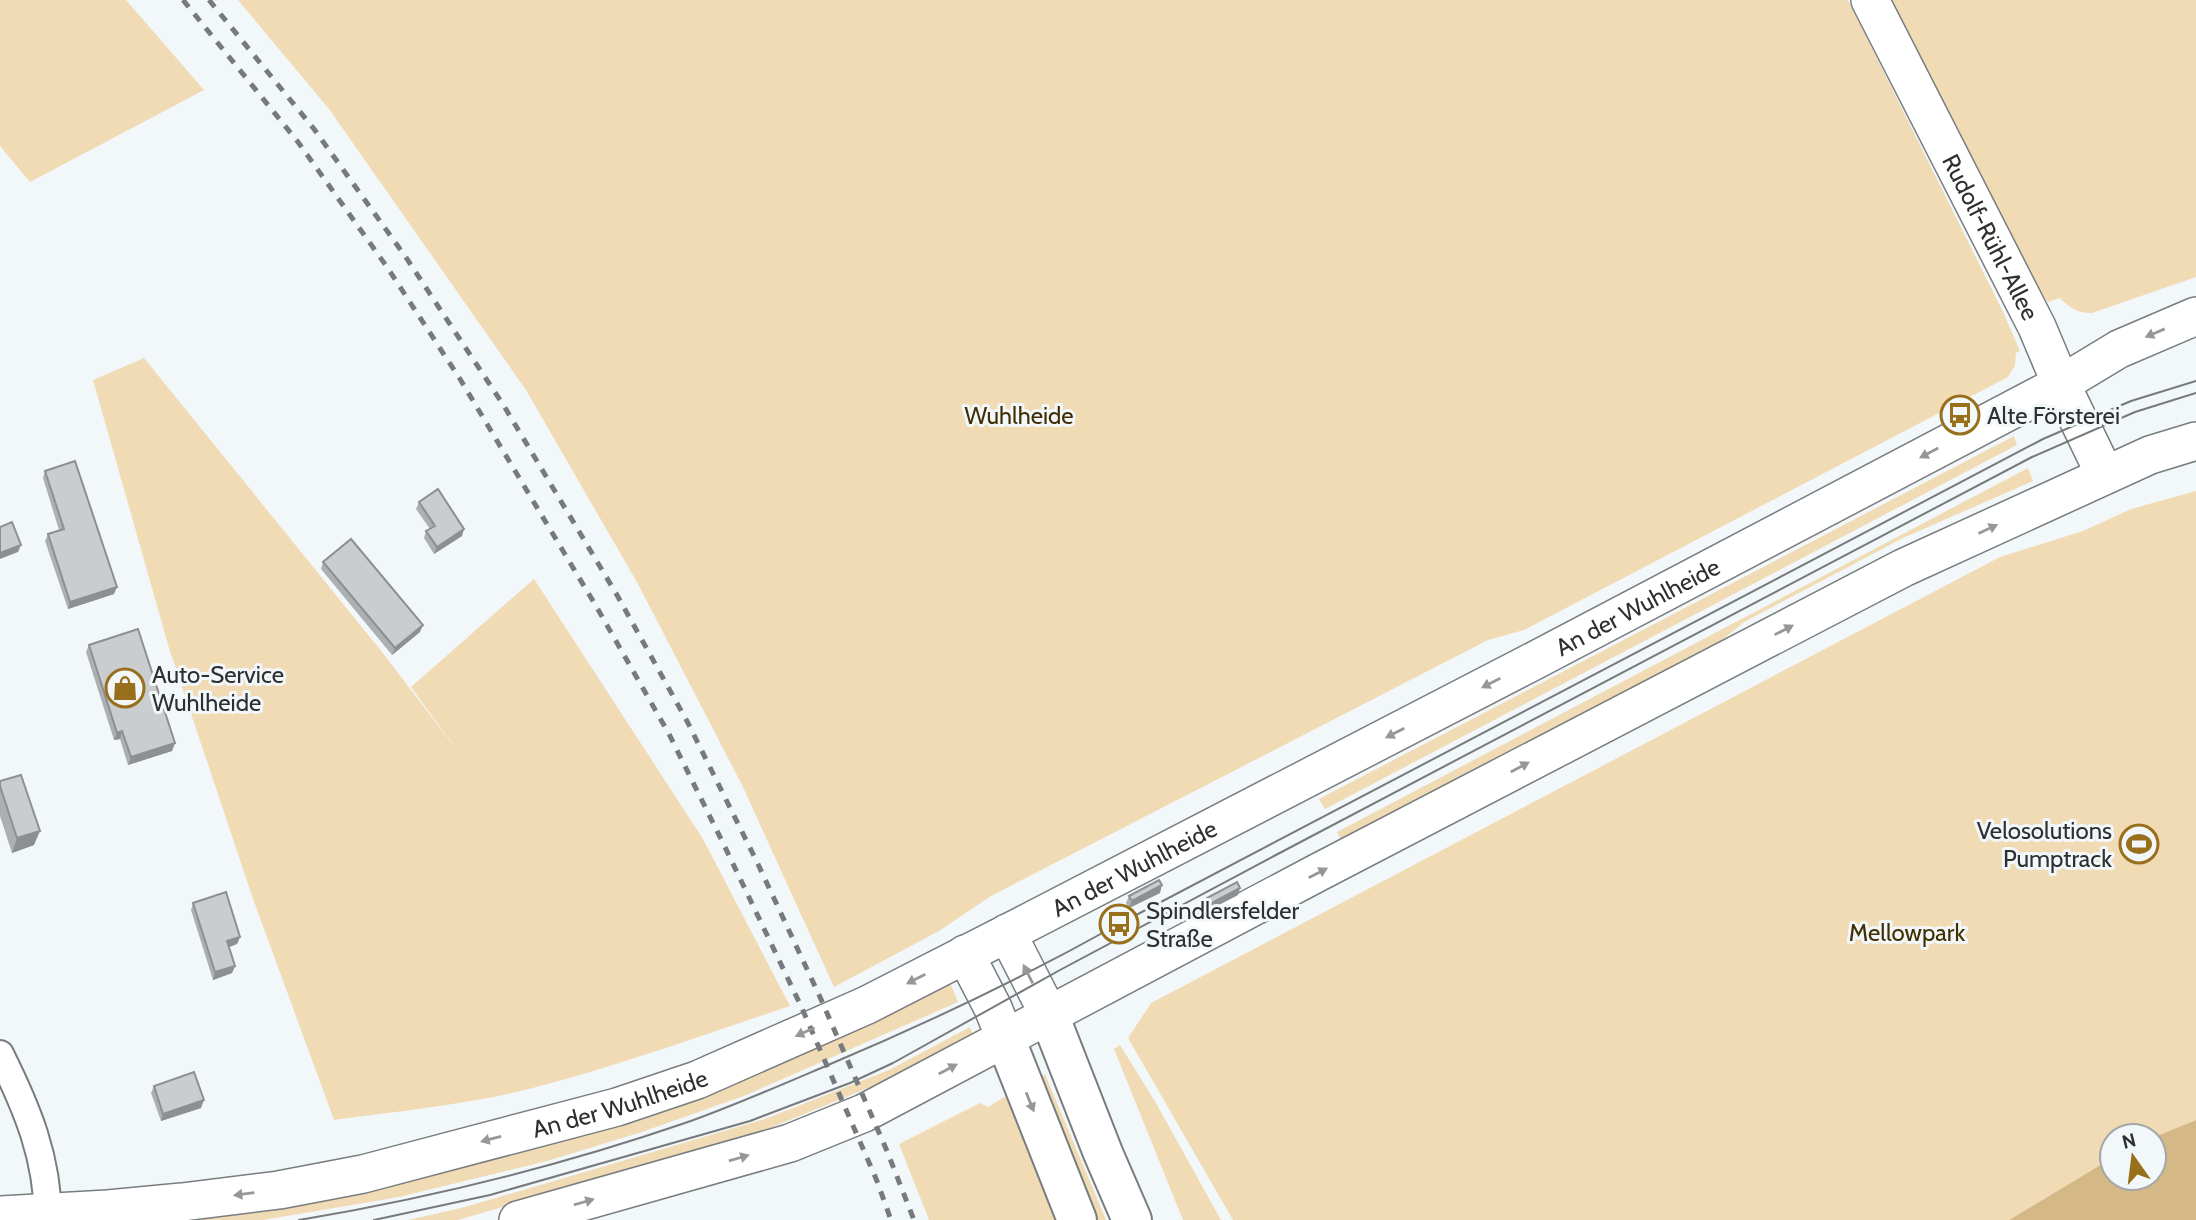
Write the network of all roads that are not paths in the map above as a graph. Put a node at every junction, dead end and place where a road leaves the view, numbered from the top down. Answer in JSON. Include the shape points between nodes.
{"nodes":[{"id":1,"x":1870,"y":0,"type":"edge"},
{"id":2,"x":2196,"y":316,"type":"edge"},
{"id":3,"x":2061,"y":384,"type":"junction"},
{"id":4,"x":2196,"y":441,"type":"edge"},
{"id":5,"x":2105,"y":475,"type":"junction"},
{"id":6,"x":1007,"y":933,"type":"junction"},
{"id":7,"x":965,"y":954,"type":"junction"},
{"id":8,"x":1049,"y":1015,"type":"junction"},
{"id":9,"x":1005,"y":1038,"type":"junction"},
{"id":10,"x":0,"y":1054,"type":"edge"},
{"id":11,"x":0,"y":1215,"type":"edge"},
{"id":12,"x":48,"y":1216,"type":"edge"},
{"id":13,"x":518,"y":1220,"type":"edge"},
{"id":14,"x":1077,"y":1220,"type":"edge"},
{"id":15,"x":1132,"y":1220,"type":"edge"}],
"edges":[{"from":1,"to":3,"type":"main road","name":"Rudolf-Rühl-Allee","via":[[2037,327]]},
{"from":2,"to":3,"type":"main road","name":"An der Wuhlheide","one_way":true,"via":[[2119,349]]},
{"from":3,"to":5,"type":"main road","name":"Rudolf-Rühl-Allee"},
{"from":3,"to":6,"type":"main road","name":"An der Wuhlheide","one_way":true},
{"from":4,"to":5,"type":"main road"},
{"from":8,"to":5,"type":"main road","one_way":true,"via":[[1879,581]]},
{"from":6,"to":7,"type":"main road","name":"An der Wuhlheide"},
{"from":8,"to":6,"type":"main road","one_way":true},
{"from":7,"to":9,"type":"main road"},
{"from":7,"to":12,"type":"main road","name":"An der Wuhlheide","one_way":true,"via":[[867,1005],[697,1080],[617,1107],[363,1174],[279,1190]]},
{"from":8,"to":9,"type":"main road"},
{"from":8,"to":15,"type":"highway"},
{"from":13,"to":9,"type":"main road","one_way":true,"via":[[790,1143],[864,1113]]},
{"from":9,"to":14,"type":"highway","one_way":true},
{"from":10,"to":12,"type":"street","via":[[32,1122]]},
{"from":11,"to":12,"type":"main road","name":"An der Wuhlheide"}]}
